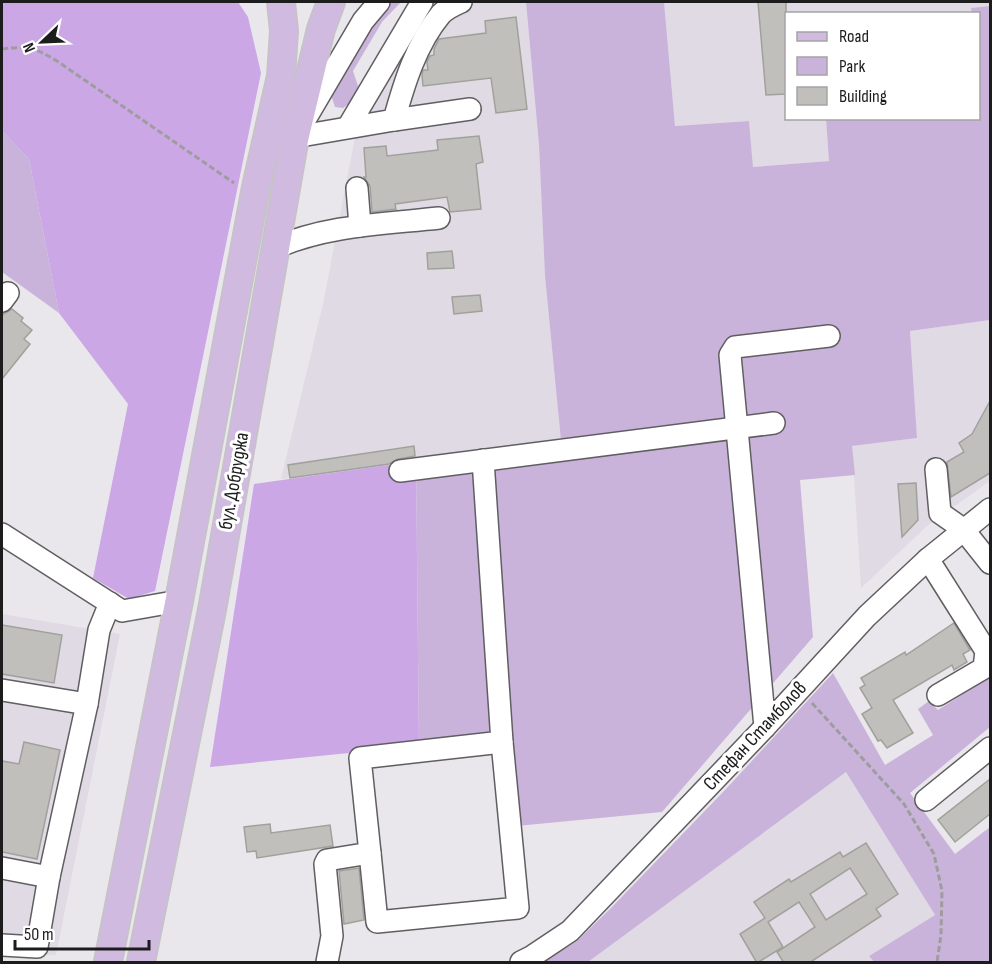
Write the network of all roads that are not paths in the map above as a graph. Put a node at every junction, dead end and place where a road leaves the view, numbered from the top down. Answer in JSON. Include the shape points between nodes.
{"nodes":[{"id":1,"x":281,"y":2,"type":"edge"},
{"id":2,"x":332,"y":2,"type":"edge"},
{"id":3,"x":379,"y":2,"type":"edge"},
{"id":4,"x":422,"y":2,"type":"edge"},
{"id":5,"x":461,"y":2,"type":"edge"},
{"id":6,"x":470,"y":109,"type":"dead end"},
{"id":7,"x":394,"y":120,"type":"junction"},
{"id":8,"x":348,"y":127,"type":"junction"},
{"id":9,"x":295,"y":137,"type":"junction"},
{"id":10,"x":357,"y":188,"type":"dead end"},
{"id":11,"x":439,"y":218,"type":"dead end"},
{"id":12,"x":360,"y":226,"type":"junction"},
{"id":13,"x":275,"y":248,"type":"junction"},
{"id":14,"x":829,"y":336,"type":"dead end"},
{"id":15,"x":774,"y":423,"type":"dead end"},
{"id":16,"x":738,"y":427,"type":"junction"},
{"id":17,"x":483,"y":460,"type":"junction"},
{"id":18,"x":936,"y":469,"type":"dead end"},
{"id":19,"x":400,"y":471,"type":"dead end"},
{"id":20,"x":990,"y":509,"type":"edge"},
{"id":21,"x":963,"y":529,"type":"junction"},
{"id":22,"x":2,"y":534,"type":"edge"},
{"id":23,"x":928,"y":559,"type":"junction"},
{"id":24,"x":990,"y":563,"type":"edge"},
{"id":25,"x":179,"y":601,"type":"junction"},
{"id":26,"x":110,"y":603,"type":"junction"},
{"id":27,"x":2,"y":690,"type":"edge"},
{"id":28,"x":938,"y":695,"type":"dead end"},
{"id":29,"x":87,"y":704,"type":"junction"},
{"id":30,"x":765,"y":727,"type":"junction"},
{"id":31,"x":502,"y":742,"type":"junction"},
{"id":32,"x":990,"y":748,"type":"edge"},
{"id":33,"x":926,"y":800,"type":"dead end"},
{"id":34,"x":370,"y":853,"type":"junction"},
{"id":35,"x":2,"y":868,"type":"edge"},
{"id":36,"x":50,"y":877,"type":"junction"},
{"id":37,"x":2,"y":945,"type":"edge"},
{"id":38,"x":108,"y":963,"type":"edge"},
{"id":39,"x":141,"y":963,"type":"edge"},
{"id":40,"x":327,"y":963,"type":"edge"},
{"id":41,"x":520,"y":963,"type":"edge"}],
"edges":[{"from":1,"to":25,"type":"main road","name":"бул. Добруджа","via":[[281,76],[254,197]]},
{"from":2,"to":9,"type":"main road","name":"бул. Добруджа","via":[[321,29]]},
{"from":3,"to":9,"type":"street","via":[[363,21]]},
{"from":4,"to":8,"type":"street"},
{"from":5,"to":7,"type":"street","via":[[442,13],[423,43],[406,77]]},
{"from":6,"to":7,"type":"street"},
{"from":7,"to":8,"type":"street"},
{"from":8,"to":9,"type":"street"},
{"from":9,"to":13,"type":"main road","name":"бул. Добруджа"},
{"from":10,"to":12,"type":"street"},
{"from":11,"to":12,"type":"street"},
{"from":12,"to":13,"type":"street","via":[[308,236]]},
{"from":13,"to":39,"type":"main road","name":"бул. Добруджа","via":[[212,610]]},
{"from":14,"to":16,"type":"street","via":[[735,347],[730,355]]},
{"from":15,"to":16,"type":"street"},
{"from":16,"to":17,"type":"street"},
{"from":16,"to":30,"type":"street"},
{"from":17,"to":19,"type":"street"},
{"from":17,"to":31,"type":"street"},
{"from":18,"to":21,"type":"street","via":[[940,513]]},
{"from":20,"to":21,"type":"street","name":"Стефан Стамболов"},
{"from":21,"to":23,"type":"street","name":"Стефан Стамболов"},
{"from":21,"to":24,"type":"street"},
{"from":22,"to":26,"type":"street"},
{"from":23,"to":28,"type":"street","via":[[987,651],[984,668]]},
{"from":23,"to":30,"type":"street","name":"Стефан Стамболов","via":[[867,616]]},
{"from":25,"to":26,"type":"street","via":[[122,611]]},
{"from":25,"to":38,"type":"main road","name":"бул. Добруджа"},
{"from":26,"to":29,"type":"street","via":[[99,630]]},
{"from":27,"to":29,"type":"street"},
{"from":29,"to":36,"type":"street"},
{"from":30,"to":41,"type":"street","name":"Стефан Стамболов","via":[[570,931]]},
{"from":31,"to":34,"type":"street","via":[[360,758]]},
{"from":31,"to":34,"type":"street","via":[[518,908],[377,922]]},
{"from":32,"to":33,"type":"street"},
{"from":34,"to":40,"type":"street","via":[[327,860],[325,864],[332,936]]},
{"from":35,"to":36,"type":"street"},
{"from":36,"to":37,"type":"street","via":[[37,947]]}]}
